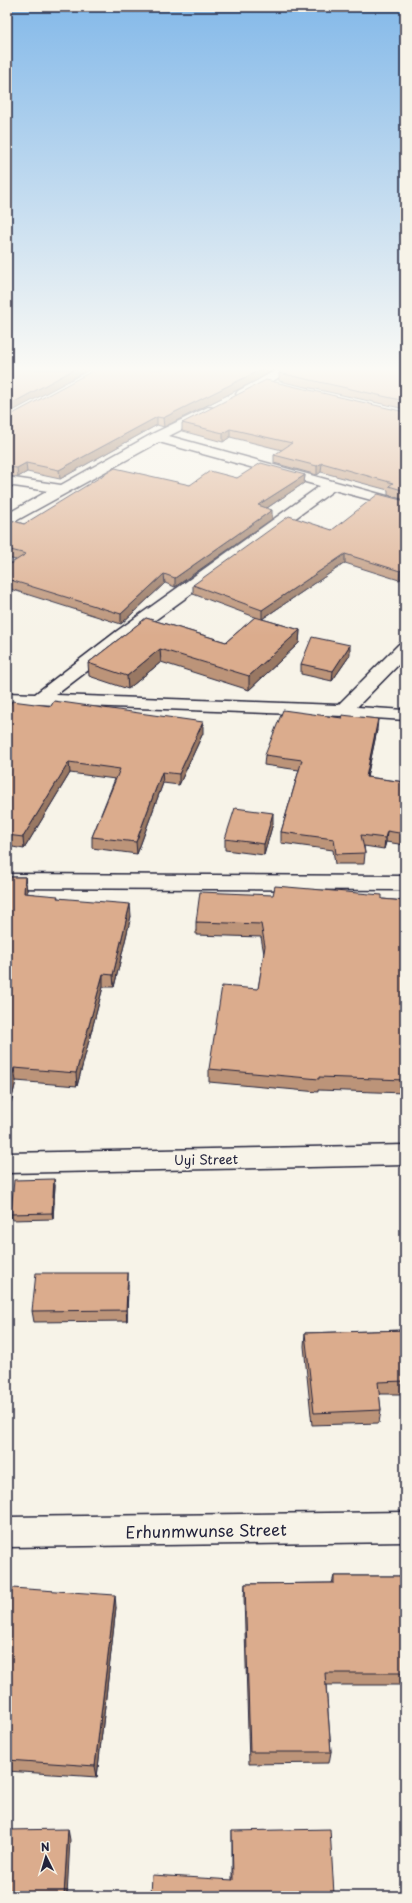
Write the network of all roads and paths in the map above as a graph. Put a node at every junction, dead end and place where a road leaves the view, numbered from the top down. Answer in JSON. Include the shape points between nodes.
{"nodes":[{"id":1,"x":119,"y":458,"type":"edge"},
{"id":2,"x":232,"y":458,"type":"edge"},
{"id":3,"x":7,"y":481,"type":"edge"},
{"id":4,"x":331,"y":485,"type":"junction"},
{"id":5,"x":62,"y":489,"type":"junction"},
{"id":6,"x":405,"y":506,"type":"edge"},
{"id":7,"x":7,"y":520,"type":"edge"},
{"id":8,"x":405,"y":648,"type":"edge"},
{"id":9,"x":7,"y":698,"type":"edge"},
{"id":10,"x":38,"y":700,"type":"junction"},
{"id":11,"x":343,"y":710,"type":"junction"},
{"id":12,"x":405,"y":715,"type":"edge"},
{"id":13,"x":7,"y":881,"type":"edge"},
{"id":14,"x":405,"y":883,"type":"edge"},
{"id":15,"x":405,"y":1155,"type":"edge"},
{"id":16,"x":7,"y":1163,"type":"edge"},
{"id":17,"x":405,"y":1527,"type":"edge"},
{"id":18,"x":7,"y":1532,"type":"edge"}],
"edges":[{"from":1,"to":5,"type":"street"},
{"from":2,"to":4,"type":"street"},
{"from":3,"to":5,"type":"street"},
{"from":4,"to":6,"type":"street"},
{"from":4,"to":10,"type":"street","via":[[129,630]]},
{"from":5,"to":7,"type":"street"},
{"from":8,"to":11,"type":"street"},
{"from":9,"to":10,"type":"street"},
{"from":10,"to":11,"type":"street"},
{"from":11,"to":12,"type":"street"},
{"from":13,"to":14,"type":"street"},
{"from":15,"to":16,"type":"street","name":"Uyi Street"},
{"from":17,"to":18,"type":"street","name":"Erhunmwunse Street"}]}
